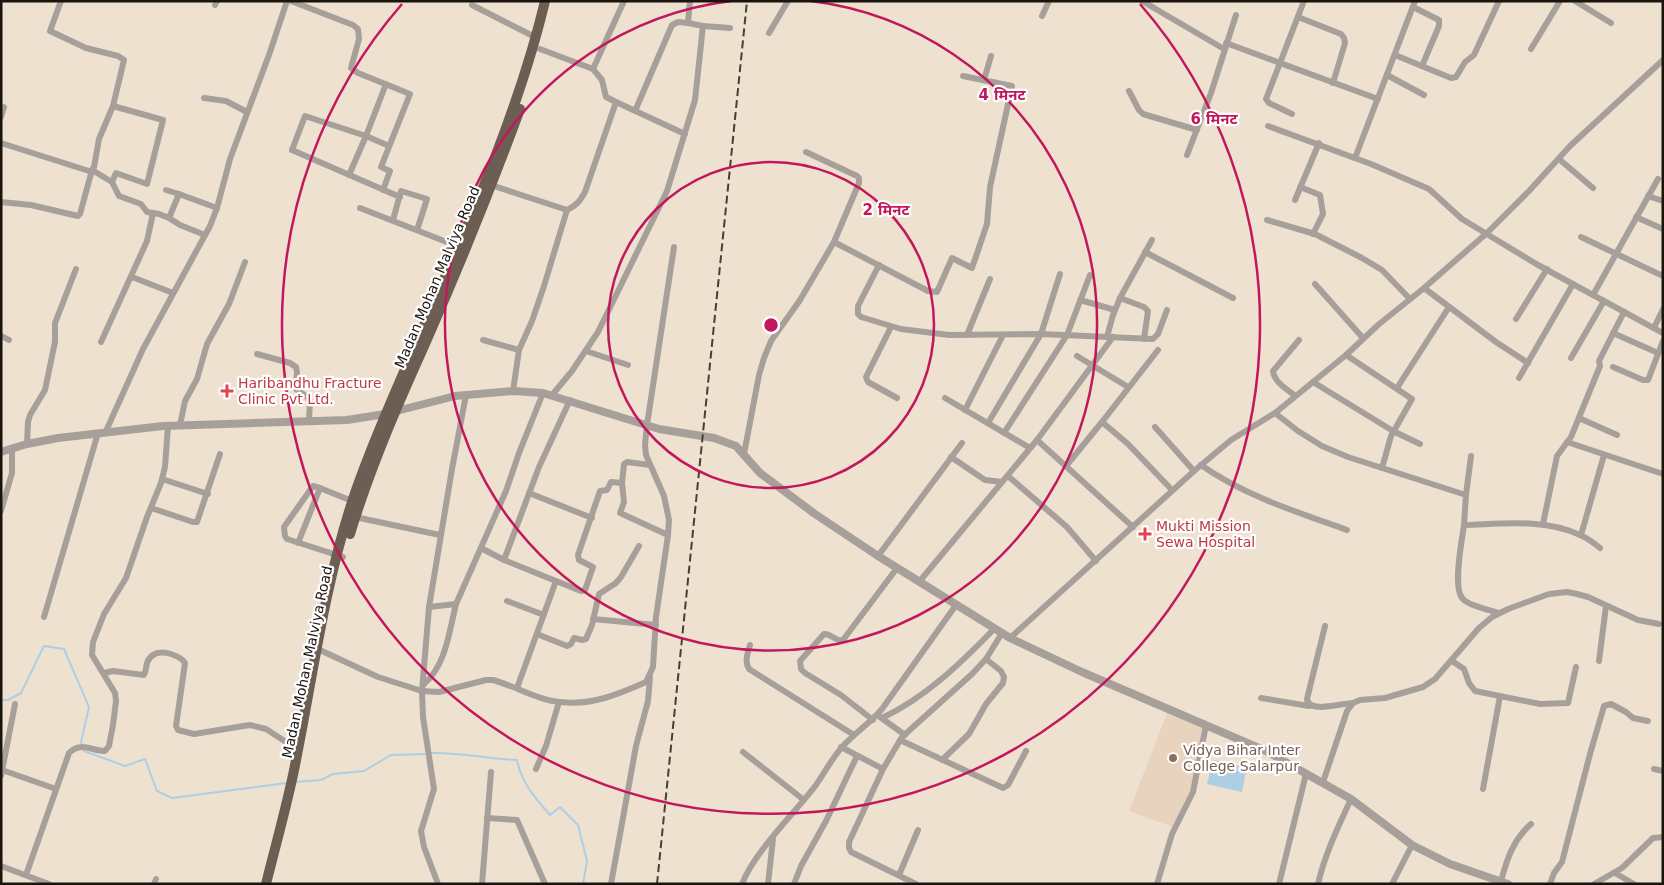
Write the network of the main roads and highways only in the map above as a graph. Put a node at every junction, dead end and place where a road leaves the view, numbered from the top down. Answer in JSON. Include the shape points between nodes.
{"nodes":[{"id":1,"x":545,"y":1,"type":"edge"},
{"id":2,"x":552,"y":1,"type":"edge"},
{"id":3,"x":390,"y":413,"type":"junction"},
{"id":4,"x":340,"y":556,"type":"junction"},
{"id":5,"x":295,"y":774,"type":"junction"},
{"id":6,"x":290,"y":798,"type":"junction"},
{"id":7,"x":266,"y":884,"type":"edge"},
{"id":8,"x":272,"y":884,"type":"edge"}],
"edges":[{"from":1,"to":3,"type":"highway","via":[[537,38],[518,95]]},
{"from":2,"to":3,"type":"highway","name":"Madan Mohan Malviya Road","via":[[540,49],[491,185],[428,335]]},
{"from":3,"to":4,"type":"highway","name":"Madan Mohan Malviya Road"},
{"from":3,"to":4,"type":"highway","name":"Madan Mohan Malviya Road","via":[[352,501]]},
{"from":4,"to":5,"type":"highway","name":"Madan Mohan Malviya Road"},
{"from":4,"to":5,"type":"highway","name":"Madan Mohan Malviya Road","via":[[316,648]]},
{"from":5,"to":6,"type":"highway","name":"Madan Mohan Malviya Road"},
{"from":6,"to":7,"type":"highway","name":"Madan Mohan Malviya Road"},
{"from":6,"to":8,"type":"highway","name":"Madan Mohan Malviya Road"}]}
